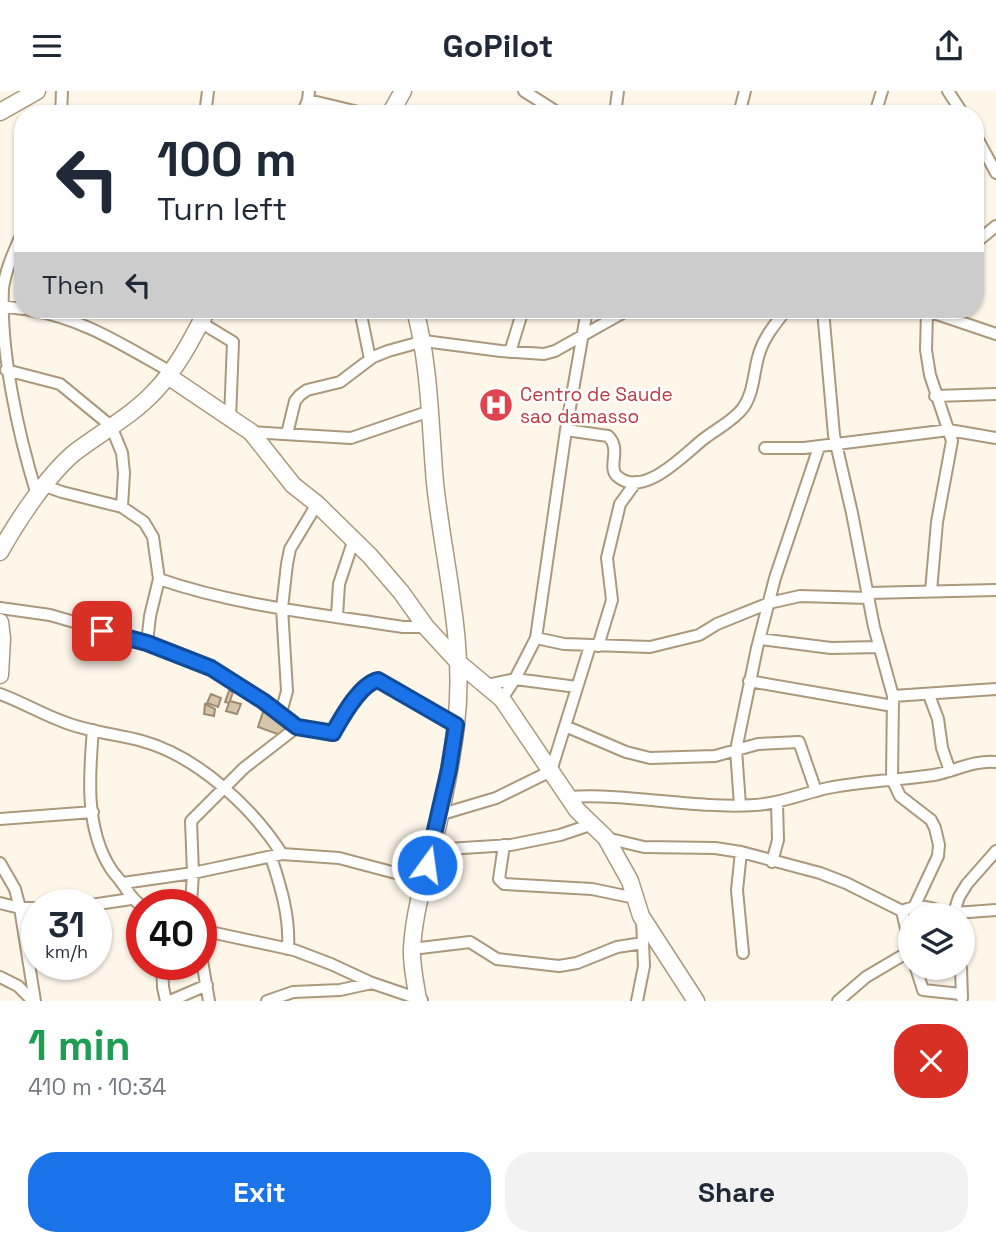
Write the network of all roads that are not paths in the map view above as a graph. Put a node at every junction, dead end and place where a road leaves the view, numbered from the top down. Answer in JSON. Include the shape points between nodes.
{"nodes":[{"id":1,"x":524,"y":91,"type":"edge"},
{"id":2,"x":25,"y":94,"type":"edge"},
{"id":3,"x":309,"y":96,"type":"edge"},
{"id":4,"x":338,"y":105,"type":"edge"},
{"id":5,"x":546,"y":105,"type":"edge"},
{"id":6,"x":0,"y":112,"type":"edge"},
{"id":7,"x":984,"y":151,"type":"edge"},
{"id":8,"x":996,"y":173,"type":"edge"},
{"id":9,"x":14,"y":254,"type":"edge"},
{"id":10,"x":2,"y":285,"type":"edge"},
{"id":11,"x":1,"y":306,"type":"edge"},
{"id":12,"x":0,"y":315,"type":"edge"},
{"id":13,"x":67,"y":319,"type":"edge"},
{"id":14,"x":202,"y":319,"type":"edge"},
{"id":15,"x":207,"y":319,"type":"edge"},
{"id":16,"x":362,"y":319,"type":"edge"},
{"id":17,"x":418,"y":319,"type":"edge"},
{"id":18,"x":520,"y":319,"type":"edge"},
{"id":19,"x":586,"y":319,"type":"edge"},
{"id":20,"x":612,"y":319,"type":"edge"},
{"id":21,"x":780,"y":319,"type":"edge"},
{"id":22,"x":824,"y":319,"type":"edge"},
{"id":23,"x":926,"y":319,"type":"edge"},
{"id":24,"x":954,"y":319,"type":"edge"},
{"id":25,"x":584,"y":334,"type":"junction"},
{"id":26,"x":996,"y":334,"type":"edge"},
{"id":27,"x":424,"y":341,"type":"junction"},
{"id":28,"x":510,"y":352,"type":"junction"},
{"id":29,"x":370,"y":359,"type":"junction"},
{"id":30,"x":6,"y":370,"type":"junction"},
{"id":31,"x":169,"y":374,"type":"junction"},
{"id":32,"x":996,"y":394,"type":"edge"},
{"id":33,"x":935,"y":396,"type":"junction"},
{"id":34,"x":430,"y":411,"type":"junction"},
{"id":35,"x":230,"y":419,"type":"junction"},
{"id":36,"x":111,"y":426,"type":"junction"},
{"id":37,"x":566,"y":430,"type":"junction"},
{"id":38,"x":949,"y":430,"type":"junction"},
{"id":39,"x":251,"y":432,"type":"junction"},
{"id":40,"x":287,"y":435,"type":"junction"},
{"id":41,"x":996,"y":438,"type":"edge"},
{"id":42,"x":836,"y":445,"type":"junction"},
{"id":43,"x":819,"y":447,"type":"junction"},
{"id":44,"x":765,"y":448,"type":"dead end"},
{"id":45,"x":636,"y":482,"type":"junction"},
{"id":46,"x":41,"y":491,"type":"junction"},
{"id":47,"x":317,"y":504,"type":"junction"},
{"id":48,"x":122,"y":507,"type":"junction"},
{"id":49,"x":354,"y":539,"type":"junction"},
{"id":50,"x":0,"y":552,"type":"edge"},
{"id":51,"x":159,"y":579,"type":"junction"},
{"id":52,"x":996,"y":590,"type":"edge"},
{"id":53,"x":931,"y":591,"type":"junction"},
{"id":54,"x":868,"y":596,"type":"junction"},
{"id":55,"x":769,"y":603,"type":"junction"},
{"id":56,"x":0,"y":608,"type":"edge"},
{"id":57,"x":282,"y":608,"type":"junction"},
{"id":58,"x":337,"y":616,"type":"junction"},
{"id":59,"x":0,"y":622,"type":"edge"},
{"id":60,"x":426,"y":627,"type":"junction"},
{"id":61,"x":536,"y":638,"type":"junction"},
{"id":62,"x":760,"y":639,"type":"junction"},
{"id":63,"x":147,"y":643,"type":"junction"},
{"id":64,"x":594,"y":646,"type":"junction"},
{"id":65,"x":879,"y":647,"type":"junction"},
{"id":66,"x":460,"y":664,"type":"junction"},
{"id":67,"x":0,"y":675,"type":"edge"},
{"id":68,"x":515,"y":680,"type":"junction"},
{"id":69,"x":750,"y":681,"type":"junction"},
{"id":70,"x":487,"y":685,"type":"junction"},
{"id":71,"x":577,"y":687,"type":"junction"},
{"id":72,"x":996,"y":689,"type":"edge"},
{"id":73,"x":0,"y":694,"type":"edge"},
{"id":74,"x":929,"y":695,"type":"junction"},
{"id":75,"x":502,"y":699,"type":"junction"},
{"id":76,"x":893,"y":701,"type":"junction"},
{"id":77,"x":281,"y":716,"type":"junction"},
{"id":78,"x":456,"y":725,"type":"junction"},
{"id":79,"x":565,"y":726,"type":"junction"},
{"id":80,"x":297,"y":727,"type":"junction"},
{"id":81,"x":93,"y":730,"type":"junction"},
{"id":82,"x":736,"y":750,"type":"junction"},
{"id":83,"x":996,"y":762,"type":"edge"},
{"id":84,"x":551,"y":771,"type":"junction"},
{"id":85,"x":950,"y":771,"type":"junction"},
{"id":86,"x":892,"y":779,"type":"junction"},
{"id":87,"x":225,"y":789,"type":"junction"},
{"id":88,"x":816,"y":791,"type":"junction"},
{"id":89,"x":569,"y":797,"type":"junction"},
{"id":90,"x":777,"y":803,"type":"junction"},
{"id":91,"x":740,"y":805,"type":"junction"},
{"id":92,"x":93,"y":812,"type":"junction"},
{"id":93,"x":439,"y":815,"type":"junction"},
{"id":94,"x":0,"y":819,"type":"edge"},
{"id":95,"x":590,"y":825,"type":"junction"},
{"id":96,"x":606,"y":838,"type":"junction"},
{"id":97,"x":504,"y":845,"type":"junction"},
{"id":98,"x":432,"y":850,"type":"junction"},
{"id":99,"x":996,"y":851,"type":"edge"},
{"id":100,"x":741,"y":852,"type":"junction"},
{"id":101,"x":282,"y":853,"type":"junction"},
{"id":102,"x":271,"y":856,"type":"junction"},
{"id":103,"x":772,"y":862,"type":"junction"},
{"id":104,"x":0,"y":863,"type":"edge"},
{"id":105,"x":193,"y":873,"type":"junction"},
{"id":106,"x":422,"y":880,"type":"junction"},
{"id":107,"x":123,"y":883,"type":"junction"},
{"id":108,"x":126,"y":889,"type":"edge"},
{"id":109,"x":192,"y":889,"type":"edge"},
{"id":110,"x":635,"y":898,"type":"junction"},
{"id":111,"x":0,"y":903,"type":"edge"},
{"id":112,"x":916,"y":903,"type":"edge"},
{"id":113,"x":957,"y":903,"type":"edge"},
{"id":114,"x":20,"y":908,"type":"junction"},
{"id":115,"x":898,"y":909,"type":"edge"},
{"id":116,"x":996,"y":910,"type":"edge"},
{"id":117,"x":975,"y":912,"type":"edge"},
{"id":118,"x":641,"y":916,"type":"junction"},
{"id":119,"x":217,"y":933,"type":"edge"},
{"id":120,"x":643,"y":943,"type":"junction"},
{"id":121,"x":288,"y":949,"type":"junction"},
{"id":122,"x":412,"y":950,"type":"junction"},
{"id":123,"x":743,"y":953,"type":"dead end"},
{"id":124,"x":898,"y":958,"type":"edge"},
{"id":125,"x":0,"y":977,"type":"edge"},
{"id":126,"x":163,"y":980,"type":"edge"},
{"id":127,"x":207,"y":980,"type":"edge"},
{"id":128,"x":920,"y":980,"type":"edge"},
{"id":129,"x":372,"y":983,"type":"junction"},
{"id":130,"x":208,"y":985,"type":"junction"},
{"id":131,"x":962,"y":997,"type":"edge"},
{"id":132,"x":420,"y":1000,"type":"edge"},
{"id":133,"x":34,"y":1001,"type":"edge"},
{"id":134,"x":168,"y":1001,"type":"edge"},
{"id":135,"x":209,"y":1001,"type":"edge"},
{"id":136,"x":267,"y":1001,"type":"edge"},
{"id":137,"x":637,"y":1001,"type":"edge"},
{"id":138,"x":696,"y":1001,"type":"edge"},
{"id":139,"x":838,"y":1001,"type":"edge"}],
"edges":[{"from":1,"to":5,"type":"street"},
{"from":2,"to":6,"type":"street"},
{"from":3,"to":4,"type":"street"},
{"from":7,"to":8,"type":"street"},
{"from":9,"to":10,"type":"street"},
{"from":10,"to":11,"type":"street"},
{"from":11,"to":12,"type":"street"},
{"from":12,"to":30,"type":"street"},
{"from":13,"to":31,"type":"street"},
{"from":14,"to":31,"type":"street"},
{"from":15,"to":35,"type":"street","via":[[233,342]]},
{"from":16,"to":29,"type":"street"},
{"from":17,"to":27,"type":"street"},
{"from":18,"to":28,"type":"street"},
{"from":19,"to":25,"type":"street"},
{"from":20,"to":25,"type":"street"},
{"from":21,"to":45,"type":"street","via":[[763,343],[752,389],[734,419],[661,474]]},
{"from":22,"to":42,"type":"street"},
{"from":23,"to":33,"type":"street","via":[[926,351]]},
{"from":24,"to":26,"type":"street"},
{"from":25,"to":28,"type":"street","via":[[544,354]]},
{"from":25,"to":37,"type":"street"},
{"from":27,"to":28,"type":"street"},
{"from":27,"to":29,"type":"street"},
{"from":27,"to":34,"type":"street"},
{"from":29,"to":40,"type":"street","via":[[340,382],[300,395]]},
{"from":30,"to":36,"type":"street","via":[[60,384]]},
{"from":30,"to":46,"type":"street","via":[[16,427]]},
{"from":31,"to":35,"type":"street"},
{"from":31,"to":36,"type":"street","via":[[137,409]]},
{"from":32,"to":33,"type":"street"},
{"from":33,"to":38,"type":"street"},
{"from":34,"to":40,"type":"street","via":[[351,438]]},
{"from":34,"to":66,"type":"street","via":[[435,484]]},
{"from":35,"to":39,"type":"street"},
{"from":36,"to":46,"type":"street","via":[[72,455]]},
{"from":36,"to":48,"type":"street","via":[[122,453]]},
{"from":37,"to":45,"type":"street","via":[[608,436],[615,447],[615,474]]},
{"from":37,"to":61,"type":"street"},
{"from":38,"to":41,"type":"street"},
{"from":38,"to":42,"type":"street"},
{"from":38,"to":53,"type":"street","via":[[950,462],[937,522]]},
{"from":39,"to":40,"type":"street"},
{"from":39,"to":47,"type":"street","via":[[287,477]]},
{"from":42,"to":43,"type":"street"},
{"from":42,"to":54,"type":"street"},
{"from":43,"to":44,"type":"street"},
{"from":43,"to":55,"type":"street"},
{"from":45,"to":64,"type":"street","via":[[620,504],[607,558],[612,600]]},
{"from":46,"to":48,"type":"street"},
{"from":46,"to":50,"type":"street"},
{"from":47,"to":49,"type":"street"},
{"from":47,"to":57,"type":"street","via":[[290,549]]},
{"from":48,"to":51,"type":"street","via":[[144,522],[153,537]]},
{"from":49,"to":58,"type":"street","via":[[339,584]]},
{"from":49,"to":60,"type":"street"},
{"from":51,"to":57,"type":"street"},
{"from":51,"to":63,"type":"street"},
{"from":52,"to":53,"type":"street"},
{"from":53,"to":54,"type":"street"},
{"from":54,"to":55,"type":"street","via":[[800,596]]},
{"from":54,"to":65,"type":"street"},
{"from":55,"to":62,"type":"street"},
{"from":55,"to":64,"type":"street","via":[[680,641],[650,647]]},
{"from":56,"to":63,"type":"street","via":[[50,615]]},
{"from":57,"to":58,"type":"street"},
{"from":57,"to":77,"type":"street","via":[[286,691]]},
{"from":58,"to":60,"type":"street"},
{"from":59,"to":67,"type":"street"},
{"from":60,"to":66,"type":"street"},
{"from":61,"to":64,"type":"street"},
{"from":61,"to":68,"type":"street"},
{"from":62,"to":65,"type":"street","via":[[831,648]]},
{"from":62,"to":69,"type":"street"},
{"from":63,"to":77,"type":"street","via":[[211,668]]},
{"from":64,"to":71,"type":"street"},
{"from":65,"to":76,"type":"street"},
{"from":66,"to":70,"type":"street"},
{"from":66,"to":78,"type":"street"},
{"from":68,"to":70,"type":"street"},
{"from":68,"to":71,"type":"street"},
{"from":68,"to":75,"type":"street"},
{"from":69,"to":76,"type":"street"},
{"from":69,"to":82,"type":"street"},
{"from":70,"to":75,"type":"street"},
{"from":71,"to":79,"type":"street"},
{"from":72,"to":74,"type":"street"},
{"from":73,"to":81,"type":"street","via":[[65,723]]},
{"from":74,"to":76,"type":"street"},
{"from":74,"to":85,"type":"street"},
{"from":75,"to":84,"type":"street"},
{"from":76,"to":86,"type":"street"},
{"from":77,"to":80,"type":"street"},
{"from":78,"to":80,"type":"street","via":[[378,680],[366,686],[333,733]]},
{"from":78,"to":93,"type":"street"},
{"from":79,"to":82,"type":"street","via":[[650,758],[694,758]]},
{"from":79,"to":84,"type":"street"},
{"from":80,"to":87,"type":"street","via":[[243,768]]},
{"from":81,"to":87,"type":"street","via":[[166,750]]},
{"from":81,"to":92,"type":"street"},
{"from":82,"to":88,"type":"street","via":[[799,742]]},
{"from":82,"to":91,"type":"street"},
{"from":83,"to":85,"type":"street"},
{"from":84,"to":89,"type":"street"},
{"from":84,"to":93,"type":"street","via":[[506,794]]},
{"from":85,"to":86,"type":"street"},
{"from":86,"to":88,"type":"street"},
{"from":86,"to":112,"type":"street","via":[[900,796],[931,820],[939,845],[939,856]]},
{"from":87,"to":101,"type":"street"},
{"from":87,"to":105,"type":"street","via":[[191,821]]},
{"from":88,"to":90,"type":"street"},
{"from":89,"to":91,"type":"street"},
{"from":89,"to":95,"type":"street"},
{"from":90,"to":91,"type":"street"},
{"from":90,"to":103,"type":"street","via":[[778,840]]},
{"from":92,"to":94,"type":"street"},
{"from":92,"to":107,"type":"street","via":[[110,869]]},
{"from":93,"to":98,"type":"street"},
{"from":95,"to":96,"type":"street"},
{"from":95,"to":97,"type":"street"},
{"from":96,"to":100,"type":"street","via":[[644,847]]},
{"from":96,"to":110,"type":"street"},
{"from":97,"to":98,"type":"street"},
{"from":97,"to":110,"type":"street","via":[[499,879],[504,884],[592,889]]},
{"from":98,"to":106,"type":"street"},
{"from":99,"to":113,"type":"street"},
{"from":100,"to":103,"type":"street"},
{"from":100,"to":123,"type":"street","via":[[737,890]]},
{"from":101,"to":102,"type":"street"},
{"from":101,"to":106,"type":"street","via":[[339,858]]},
{"from":102,"to":105,"type":"street"},
{"from":102,"to":121,"type":"street","via":[[286,911]]},
{"from":103,"to":115,"type":"street","via":[[820,873]]},
{"from":104,"to":114,"type":"street"},
{"from":105,"to":107,"type":"street"},
{"from":105,"to":109,"type":"street"},
{"from":106,"to":122,"type":"street"},
{"from":107,"to":108,"type":"street"},
{"from":110,"to":118,"type":"street"},
{"from":111,"to":114,"type":"street"},
{"from":114,"to":133,"type":"street"},
{"from":116,"to":117,"type":"street"},
{"from":118,"to":120,"type":"street"},
{"from":118,"to":138,"type":"street"},
{"from":119,"to":121,"type":"street"},
{"from":120,"to":122,"type":"street","via":[[559,965],[497,959],[470,942]]},
{"from":120,"to":137,"type":"street"},
{"from":121,"to":129,"type":"street"},
{"from":122,"to":132,"type":"street"},
{"from":124,"to":139,"type":"street"},
{"from":125,"to":133,"type":"street"},
{"from":126,"to":134,"type":"street"},
{"from":127,"to":130,"type":"street"},
{"from":128,"to":131,"type":"street","via":[[923,990]]},
{"from":129,"to":132,"type":"street"},
{"from":129,"to":136,"type":"street","via":[[293,992]]},
{"from":130,"to":134,"type":"street"},
{"from":130,"to":135,"type":"street"}]}
